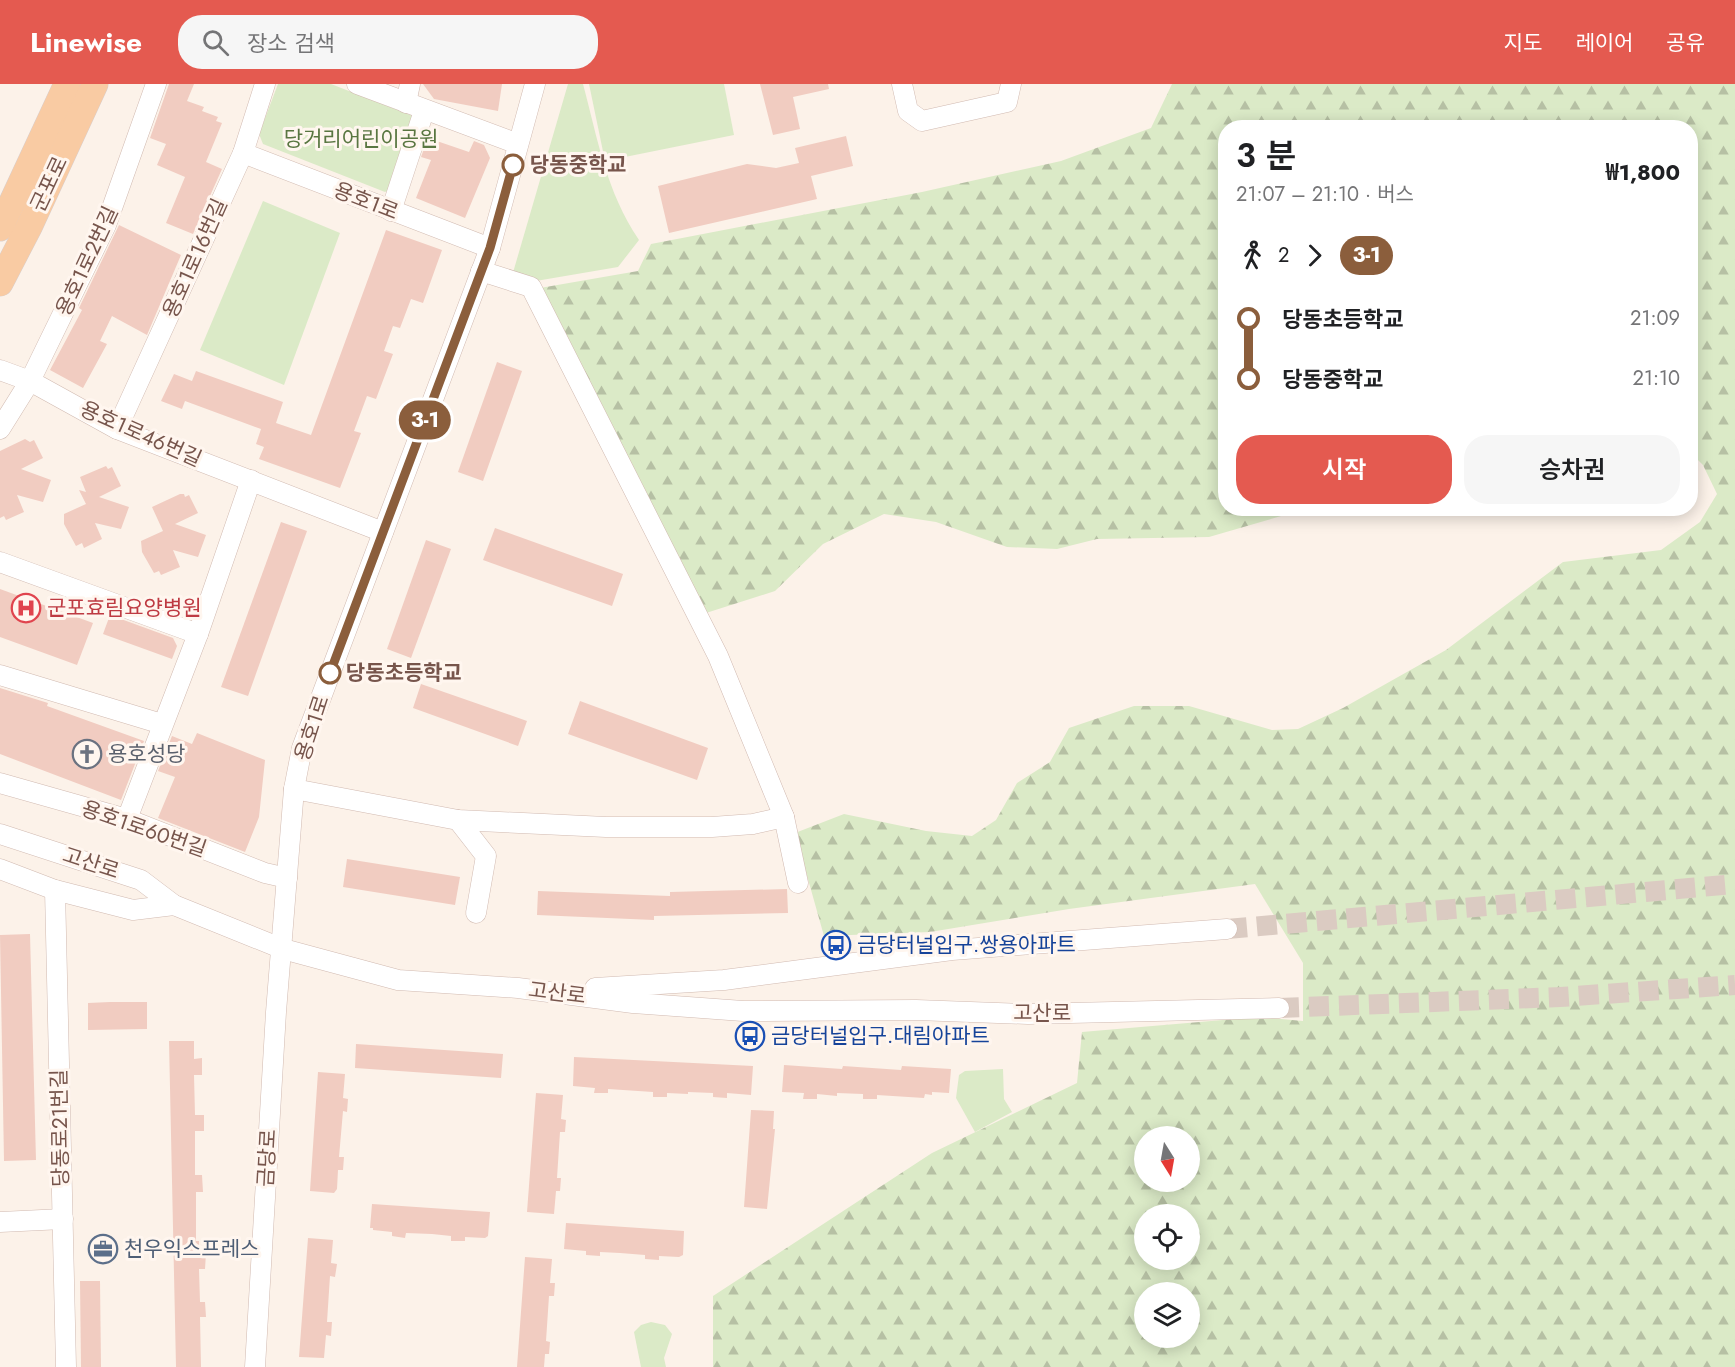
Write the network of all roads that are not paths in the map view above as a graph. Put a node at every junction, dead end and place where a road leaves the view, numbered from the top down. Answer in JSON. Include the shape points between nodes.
{"nodes":[{"id":1,"x":67,"y":84,"type":"edge"},
{"id":2,"x":95,"y":84,"type":"edge"},
{"id":3,"x":156,"y":84,"type":"edge"},
{"id":4,"x":265,"y":84,"type":"edge"},
{"id":5,"x":357,"y":84,"type":"edge"},
{"id":6,"x":535,"y":84,"type":"edge"},
{"id":7,"x":902,"y":84,"type":"edge"},
{"id":8,"x":1011,"y":84,"type":"edge"},
{"id":9,"x":413,"y":99,"type":"edge"},
{"id":10,"x":518,"y":144,"type":"junction"},
{"id":11,"x":243,"y":153,"type":"junction"},
{"id":12,"x":392,"y":211,"type":"junction"},
{"id":13,"x":0,"y":228,"type":"edge"},
{"id":14,"x":490,"y":248,"type":"junction"},
{"id":15,"x":481,"y":271,"type":"junction"},
{"id":16,"x":2,"y":284,"type":"edge"},
{"id":17,"x":0,"y":370,"type":"edge"},
{"id":18,"x":30,"y":381,"type":"junction"},
{"id":19,"x":0,"y":429,"type":"edge"},
{"id":20,"x":117,"y":429,"type":"junction"},
{"id":21,"x":251,"y":480,"type":"junction"},
{"id":22,"x":383,"y":532,"type":"junction"},
{"id":23,"x":0,"y":562,"type":"edge"},
{"id":24,"x":198,"y":634,"type":"junction"},
{"id":25,"x":0,"y":675,"type":"edge"},
{"id":26,"x":162,"y":724,"type":"junction"},
{"id":27,"x":0,"y":783,"type":"edge"},
{"id":28,"x":294,"y":789,"type":"junction"},
{"id":29,"x":784,"y":817,"type":"junction"},
{"id":30,"x":127,"y":819,"type":"junction"},
{"id":31,"x":458,"y":819,"type":"junction"},
{"id":32,"x":0,"y":834,"type":"edge"},
{"id":33,"x":0,"y":869,"type":"edge"},
{"id":34,"x":287,"y":878,"type":"junction"},
{"id":35,"x":798,"y":883,"type":"dead end"},
{"id":36,"x":55,"y":890,"type":"junction"},
{"id":37,"x":174,"y":905,"type":"junction"},
{"id":38,"x":476,"y":913,"type":"dead end"},
{"id":39,"x":1227,"y":929,"type":"tunnel mouth"},
{"id":40,"x":283,"y":949,"type":"junction"},
{"id":41,"x":518,"y":988,"type":"junction"},
{"id":42,"x":1279,"y":1008,"type":"tunnel mouth"},
{"id":43,"x":63,"y":1220,"type":"junction"},
{"id":44,"x":0,"y":1222,"type":"edge"},
{"id":45,"x":66,"y":1367,"type":"edge"},
{"id":46,"x":255,"y":1367,"type":"edge"}],
"edges":[{"from":1,"to":13,"type":"main road","name":"군포로"},
{"from":2,"to":16,"type":"main road","name":"군포로"},
{"from":3,"to":18,"type":"street","name":"용호1로2번길","via":[[106,225]]},
{"from":4,"to":11,"type":"street","name":"용호1로16번길"},
{"from":5,"to":9,"type":"street"},
{"from":6,"to":10,"type":"street","name":"용호1로"},
{"from":7,"to":8,"type":"street","via":[[908,111],[922,121],[1007,102]]},
{"from":9,"to":10,"type":"street"},
{"from":9,"to":12,"type":"street"},
{"from":10,"to":14,"type":"street","name":"용호1로"},
{"from":11,"to":12,"type":"street","name":"용호1로"},
{"from":11,"to":20,"type":"street","name":"용호1로16번길"},
{"from":12,"to":14,"type":"street","name":"용호1로"},
{"from":14,"to":15,"type":"street","name":"용호1로"},
{"from":15,"to":22,"type":"street","name":"용호1로"},
{"from":15,"to":29,"type":"street","via":[[531,287],[718,656]]},
{"from":17,"to":18,"type":"street","name":"용호1로46번길"},
{"from":18,"to":19,"type":"street","name":"용호1로2번길"},
{"from":18,"to":20,"type":"street","name":"용호1로46번길"},
{"from":20,"to":21,"type":"street","name":"용호1로46번길"},
{"from":21,"to":22,"type":"street","name":"용호1로46번길"},
{"from":21,"to":24,"type":"street"},
{"from":22,"to":28,"type":"street","name":"용호1로","via":[[302,748]]},
{"from":23,"to":24,"type":"street"},
{"from":24,"to":26,"type":"street"},
{"from":25,"to":26,"type":"street"},
{"from":26,"to":30,"type":"street"},
{"from":27,"to":30,"type":"street","name":"용호1로60번길"},
{"from":28,"to":31,"type":"street"},
{"from":28,"to":34,"type":"street","name":"용호1로"},
{"from":29,"to":31,"type":"street","via":[[712,827],[606,827]]},
{"from":29,"to":35,"type":"street"},
{"from":30,"to":34,"type":"street","name":"용호1로60번길"},
{"from":31,"to":38,"type":"street","via":[[486,856]]},
{"from":32,"to":37,"type":"street","name":"고산로","via":[[141,880]]},
{"from":33,"to":36,"type":"street","name":"고산로"},
{"from":34,"to":40,"type":"street","name":"용호1로"},
{"from":36,"to":37,"type":"street","name":"고산로","via":[[133,910]]},
{"from":36,"to":43,"type":"street","name":"당동로21번길"},
{"from":37,"to":40,"type":"street","name":"고산로"},
{"from":39,"to":41,"type":"street","name":"고산로","via":[[952,950],[690,983]]},
{"from":40,"to":41,"type":"street","name":"고산로","via":[[398,980]]},
{"from":40,"to":46,"type":"street","name":"금당로"},
{"from":41,"to":42,"type":"street","name":"고산로","via":[[633,1003],[743,1011],[1028,1014]]},
{"from":43,"to":44,"type":"street"},
{"from":43,"to":45,"type":"street","name":"당동로21번길"}]}
